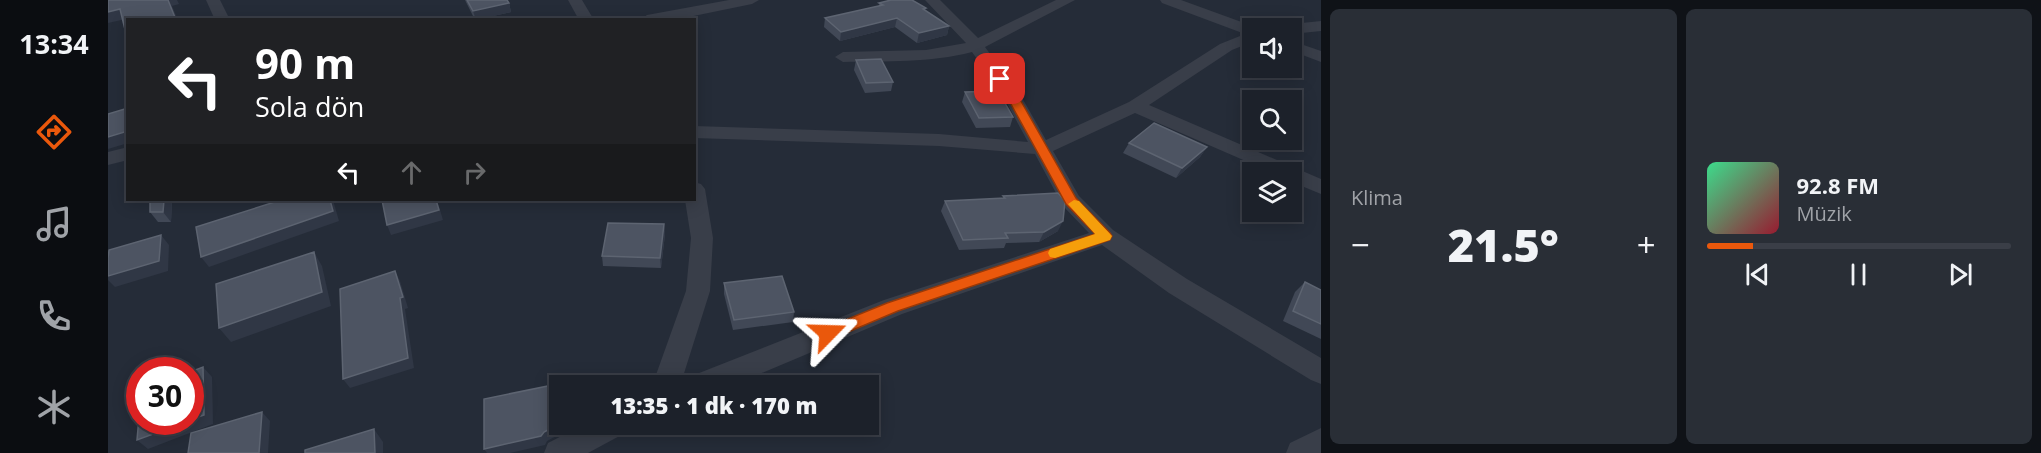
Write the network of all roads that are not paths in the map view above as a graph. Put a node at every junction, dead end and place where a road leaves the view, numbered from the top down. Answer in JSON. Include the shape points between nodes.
{"nodes":[{"id":1,"x":213,"y":0,"type":"edge"},
{"id":2,"x":575,"y":0,"type":"edge"},
{"id":3,"x":752,"y":0,"type":"edge"},
{"id":4,"x":932,"y":0,"type":"edge"},
{"id":5,"x":1068,"y":0,"type":"edge"},
{"id":6,"x":1167,"y":0,"type":"edge"},
{"id":7,"x":690,"y":5,"type":"edge"},
{"id":8,"x":222,"y":18,"type":"edge"},
{"id":9,"x":586,"y":18,"type":"edge"},
{"id":10,"x":657,"y":18,"type":"edge"},
{"id":11,"x":1321,"y":26,"type":"edge"},
{"id":12,"x":1242,"y":27,"type":"edge"},
{"id":13,"x":1302,"y":28,"type":"edge"},
{"id":14,"x":1242,"y":41,"type":"edge"},
{"id":15,"x":975,"y":46,"type":"junction"},
{"id":16,"x":1302,"y":50,"type":"edge"},
{"id":17,"x":843,"y":57,"type":"dead end"},
{"id":18,"x":1321,"y":57,"type":"edge"},
{"id":19,"x":1135,"y":106,"type":"junction"},
{"id":20,"x":696,"y":132,"type":"edge"},
{"id":21,"x":1042,"y":149,"type":"junction"},
{"id":22,"x":126,"y":154,"type":"edge"},
{"id":23,"x":108,"y":159,"type":"edge"},
{"id":24,"x":1265,"y":162,"type":"edge"},
{"id":25,"x":1302,"y":178,"type":"edge"},
{"id":26,"x":1321,"y":187,"type":"edge"},
{"id":27,"x":696,"y":201,"type":"edge"},
{"id":28,"x":1105,"y":236,"type":"junction"},
{"id":29,"x":1321,"y":372,"type":"edge"},
{"id":30,"x":670,"y":375,"type":"edge"},
{"id":31,"x":726,"y":375,"type":"edge"},
{"id":32,"x":594,"y":435,"type":"edge"},
{"id":33,"x":1321,"y":442,"type":"edge"},
{"id":34,"x":559,"y":453,"type":"edge"},
{"id":35,"x":1301,"y":453,"type":"edge"}],
"edges":[{"from":1,"to":8,"type":"street"},
{"from":2,"to":9,"type":"street"},
{"from":3,"to":7,"type":"street"},
{"from":4,"to":15,"type":"street"},
{"from":5,"to":15,"type":"street"},
{"from":6,"to":12,"type":"street"},
{"from":7,"to":10,"type":"street"},
{"from":11,"to":13,"type":"street"},
{"from":14,"to":19,"type":"street","via":[[1226,47]]},
{"from":15,"to":17,"type":"street","via":[[911,56]]},
{"from":15,"to":21,"type":"street","via":[[1012,96]]},
{"from":16,"to":18,"type":"street"},
{"from":19,"to":21,"type":"street"},
{"from":19,"to":24,"type":"street"},
{"from":20,"to":21,"type":"street","via":[[939,140]]},
{"from":21,"to":28,"type":"street","via":[[1071,201]]},
{"from":22,"to":23,"type":"street"},
{"from":25,"to":26,"type":"street"},
{"from":27,"to":30,"type":"street","via":[[702,238],[698,291]]},
{"from":28,"to":29,"type":"street","via":[[1178,286]]},
{"from":28,"to":31,"type":"street","via":[[893,307]]},
{"from":32,"to":34,"type":"street"},
{"from":33,"to":35,"type":"street"}]}
